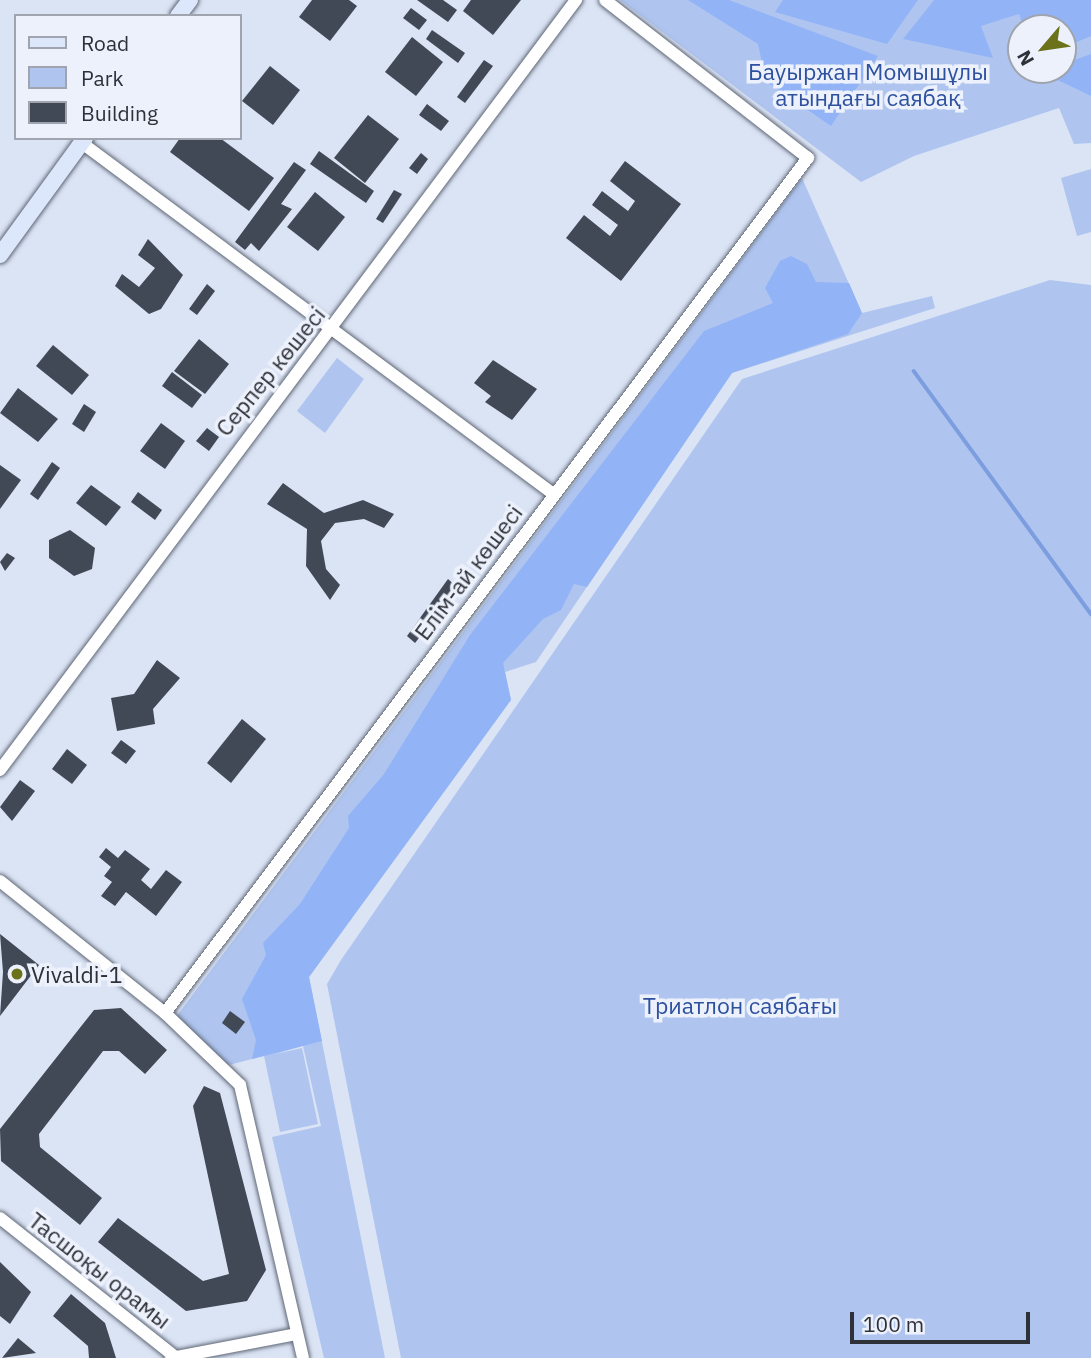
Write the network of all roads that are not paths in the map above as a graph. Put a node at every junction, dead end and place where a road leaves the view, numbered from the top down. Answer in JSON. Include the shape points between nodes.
{"nodes":[{"id":1,"x":576,"y":0,"type":"edge"},
{"id":2,"x":605,"y":0,"type":"edge"},
{"id":3,"x":84,"y":140,"type":"edge"},
{"id":4,"x":0,"y":255,"type":"edge"},
{"id":5,"x":330,"y":331,"type":"junction"},
{"id":6,"x":552,"y":494,"type":"junction"},
{"id":7,"x":0,"y":770,"type":"edge"},
{"id":8,"x":0,"y":881,"type":"edge"},
{"id":9,"x":165,"y":1013,"type":"junction"},
{"id":10,"x":0,"y":1218,"type":"edge"},
{"id":11,"x":297,"y":1334,"type":"junction"},
{"id":12,"x":172,"y":1356,"type":"edge"},
{"id":13,"x":303,"y":1358,"type":"edge"}],
"edges":[{"from":1,"to":5,"type":"street","name":"Серпер көшесі"},
{"from":2,"to":6,"type":"street","name":"Елім-ай көшесі","via":[[808,158]]},
{"from":3,"to":4,"type":"street"},
{"from":3,"to":5,"type":"street"},
{"from":5,"to":6,"type":"street"},
{"from":5,"to":7,"type":"street","name":"Серпер көшесі","via":[[245,435]]},
{"from":6,"to":9,"type":"street","name":"Елім-ай көшесі"},
{"from":8,"to":9,"type":"street"},
{"from":9,"to":11,"type":"street","via":[[240,1085]]},
{"from":10,"to":12,"type":"street","name":"Тасшоқы орамы"},
{"from":11,"to":12,"type":"street"},
{"from":11,"to":13,"type":"street"}]}
